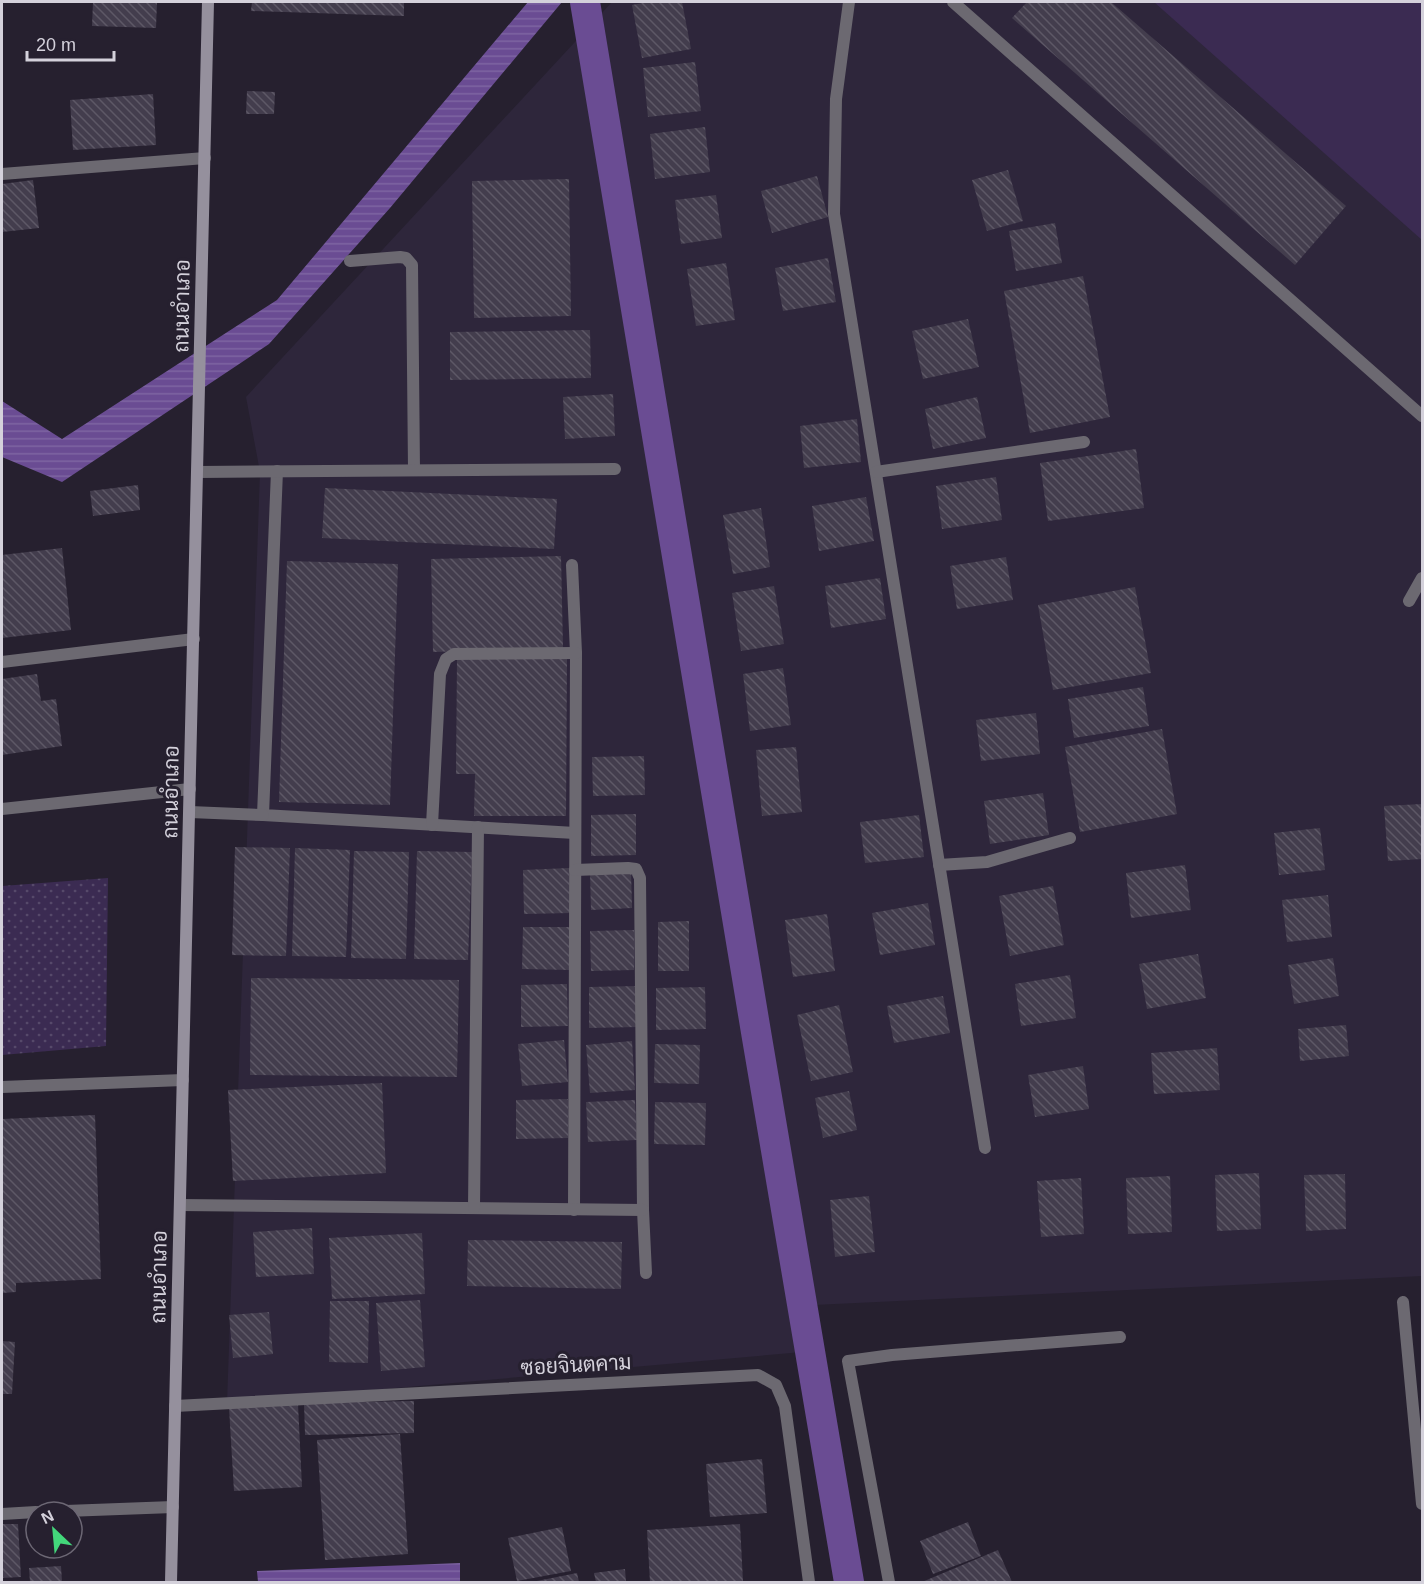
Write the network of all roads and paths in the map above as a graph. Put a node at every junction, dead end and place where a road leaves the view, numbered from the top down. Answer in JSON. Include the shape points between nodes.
{"nodes":[{"id":1,"x":208,"y":2,"type":"edge"},
{"id":2,"x":849,"y":2,"type":"edge"},
{"id":3,"x":953,"y":2,"type":"edge"},
{"id":4,"x":205,"y":158,"type":"junction"},
{"id":5,"x":2,"y":174,"type":"edge"},
{"id":6,"x":350,"y":261,"type":"dead end"},
{"id":7,"x":1422,"y":416,"type":"edge"},
{"id":8,"x":1084,"y":442,"type":"dead end"},
{"id":9,"x":615,"y":469,"type":"dead end"},
{"id":10,"x":414,"y":470,"type":"junction"},
{"id":11,"x":278,"y":471,"type":"junction"},
{"id":12,"x":198,"y":472,"type":"junction"},
{"id":13,"x":876,"y":472,"type":"junction"},
{"id":14,"x":572,"y":565,"type":"dead end"},
{"id":15,"x":1422,"y":578,"type":"edge"},
{"id":16,"x":1409,"y":601,"type":"dead end"},
{"id":17,"x":194,"y":639,"type":"junction"},
{"id":18,"x":576,"y":653,"type":"junction"},
{"id":19,"x":2,"y":662,"type":"edge"},
{"id":20,"x":190,"y":789,"type":"junction"},
{"id":21,"x":2,"y":809,"type":"edge"},
{"id":22,"x":190,"y":813,"type":"junction"},
{"id":23,"x":263,"y":816,"type":"junction"},
{"id":24,"x":432,"y":825,"type":"junction"},
{"id":25,"x":478,"y":827,"type":"junction"},
{"id":26,"x":574,"y":833,"type":"junction"},
{"id":27,"x":1070,"y":838,"type":"dead end"},
{"id":28,"x":939,"y":865,"type":"junction"},
{"id":29,"x":574,"y":870,"type":"junction"},
{"id":30,"x":183,"y":1080,"type":"junction"},
{"id":31,"x":2,"y":1087,"type":"edge"},
{"id":32,"x":985,"y":1148,"type":"dead end"},
{"id":33,"x":180,"y":1205,"type":"junction"},
{"id":34,"x":474,"y":1208,"type":"junction"},
{"id":35,"x":574,"y":1210,"type":"junction"},
{"id":36,"x":643,"y":1210,"type":"junction"},
{"id":37,"x":646,"y":1273,"type":"dead end"},
{"id":38,"x":1403,"y":1302,"type":"dead end"},
{"id":39,"x":1120,"y":1337,"type":"dead end"},
{"id":40,"x":175,"y":1406,"type":"junction"},
{"id":41,"x":1422,"y":1504,"type":"edge"},
{"id":42,"x":173,"y":1506,"type":"junction"},
{"id":43,"x":84,"y":1510,"type":"edge"},
{"id":44,"x":24,"y":1513,"type":"edge"},
{"id":45,"x":2,"y":1514,"type":"edge"},
{"id":46,"x":171,"y":1582,"type":"edge"},
{"id":47,"x":809,"y":1582,"type":"edge"},
{"id":48,"x":890,"y":1582,"type":"edge"}],
"edges":[{"from":1,"to":4,"type":"street","name":"ถนนอำเภอ"},
{"from":2,"to":13,"type":"street","via":[[836,99],[834,214]]},
{"from":3,"to":7,"type":"street"},
{"from":4,"to":5,"type":"street"},
{"from":4,"to":12,"type":"street","name":"ถนนอำเภอ"},
{"from":6,"to":10,"type":"street","via":[[400,257],[412,265]]},
{"from":8,"to":13,"type":"street"},
{"from":9,"to":10,"type":"street"},
{"from":10,"to":11,"type":"street"},
{"from":11,"to":12,"type":"street"},
{"from":11,"to":23,"type":"street"},
{"from":12,"to":17,"type":"street","name":"ถนนอำเภอ"},
{"from":13,"to":28,"type":"street"},
{"from":14,"to":18,"type":"street"},
{"from":15,"to":16,"type":"street"},
{"from":17,"to":19,"type":"street"},
{"from":17,"to":20,"type":"street","name":"ถนนอำเภอ"},
{"from":18,"to":24,"type":"street","via":[[454,654],[446,659],[441,674]]},
{"from":18,"to":26,"type":"street"},
{"from":20,"to":21,"type":"street"},
{"from":20,"to":22,"type":"street","name":"ถนนอำเภอ"},
{"from":22,"to":23,"type":"street"},
{"from":22,"to":30,"type":"street","name":"ถนนอำเภอ"},
{"from":23,"to":24,"type":"street"},
{"from":24,"to":25,"type":"street"},
{"from":25,"to":26,"type":"street"},
{"from":25,"to":34,"type":"street"},
{"from":26,"to":29,"type":"street"},
{"from":27,"to":28,"type":"street","via":[[987,862]]},
{"from":28,"to":32,"type":"street"},
{"from":29,"to":35,"type":"street"},
{"from":29,"to":36,"type":"street","via":[[628,868],[636,870],[640,878]]},
{"from":30,"to":31,"type":"street"},
{"from":30,"to":33,"type":"street","name":"ถนนอำเภอ"},
{"from":33,"to":34,"type":"street"},
{"from":33,"to":40,"type":"street","name":"ถนนอำเภอ"},
{"from":34,"to":35,"type":"street"},
{"from":35,"to":36,"type":"street"},
{"from":36,"to":37,"type":"street"},
{"from":38,"to":41,"type":"street"},
{"from":39,"to":48,"type":"street","via":[[848,1361]]},
{"from":40,"to":42,"type":"street","name":"ถนนอำเภอ"},
{"from":40,"to":47,"type":"street","name":"ซอยจินตคาม","via":[[758,1375],[776,1385],[785,1406]]},
{"from":42,"to":43,"type":"street"},
{"from":42,"to":46,"type":"street","name":"ถนนอำเภอ"},
{"from":44,"to":45,"type":"street"}]}
